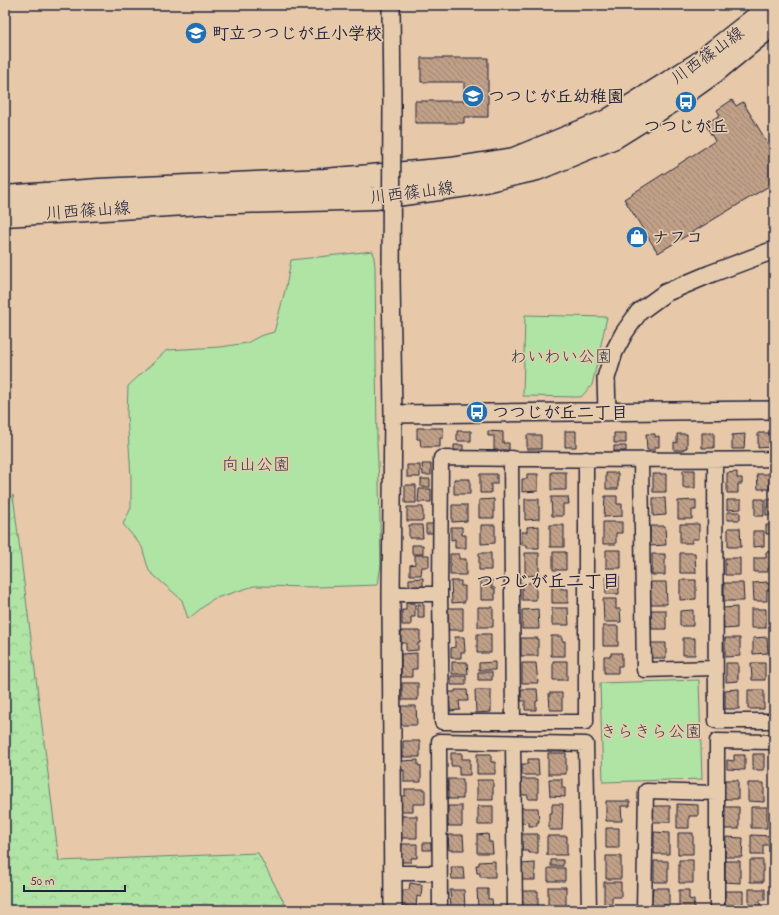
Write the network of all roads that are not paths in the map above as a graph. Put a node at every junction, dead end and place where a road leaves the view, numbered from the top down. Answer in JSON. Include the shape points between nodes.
{"nodes":[{"id":1,"x":391,"y":5,"type":"edge"},
{"id":2,"x":773,"y":5,"type":"edge"},
{"id":3,"x":774,"y":23,"type":"edge"},
{"id":4,"x":5,"y":197,"type":"edge"},
{"id":5,"x":5,"y":215,"type":"edge"},
{"id":6,"x":774,"y":250,"type":"edge"},
{"id":7,"x":774,"y":410,"type":"edge"},
{"id":8,"x":607,"y":411,"type":"junction"},
{"id":9,"x":393,"y":414,"type":"junction"},
{"id":10,"x":511,"y":458,"type":"junction"},
{"id":11,"x":586,"y":459,"type":"junction"},
{"id":12,"x":774,"y":459,"type":"edge"},
{"id":13,"x":640,"y":460,"type":"junction"},
{"id":14,"x":714,"y":460,"type":"junction"},
{"id":15,"x":391,"y":594,"type":"junction"},
{"id":16,"x":440,"y":594,"type":"junction"},
{"id":17,"x":715,"y":668,"type":"junction"},
{"id":18,"x":774,"y":721,"type":"edge"},
{"id":19,"x":513,"y":722,"type":"junction"},
{"id":20,"x":774,"y":742,"type":"edge"},
{"id":21,"x":513,"y":743,"type":"junction"},
{"id":22,"x":717,"y":793,"type":"junction"},
{"id":23,"x":392,"y":874,"type":"junction"},
{"id":24,"x":439,"y":874,"type":"junction"},
{"id":25,"x":393,"y":910,"type":"edge"},
{"id":26,"x":440,"y":910,"type":"edge"},
{"id":27,"x":515,"y":910,"type":"edge"},
{"id":28,"x":589,"y":910,"type":"edge"},
{"id":29,"x":644,"y":910,"type":"edge"},
{"id":30,"x":717,"y":910,"type":"edge"}],
"edges":[{"from":1,"to":9,"type":"street","bridge":true},
{"from":2,"to":4,"type":"main road","name":"川西篠山線","via":[[698,64],[607,121],[514,159],[451,169],[325,180],[99,190]]},
{"from":3,"to":5,"type":"main road","name":"川西篠山線","via":[[714,72],[616,137],[537,169],[468,185],[374,198],[202,203]]},
{"from":6,"to":8,"type":"street","via":[[665,293],[639,312],[614,352],[606,378]]},
{"from":7,"to":8,"type":"street"},
{"from":8,"to":9,"type":"street"},
{"from":9,"to":15,"type":"street"},
{"from":10,"to":11,"type":"street"},
{"from":10,"to":16,"type":"street","via":[[441,458]]},
{"from":10,"to":19,"type":"street"},
{"from":11,"to":13,"type":"street"},
{"from":11,"to":19,"type":"street","via":[[586,722]]},
{"from":12,"to":14,"type":"street"},
{"from":13,"to":14,"type":"street"},
{"from":13,"to":17,"type":"street","via":[[644,670]]},
{"from":14,"to":17,"type":"street"},
{"from":15,"to":16,"type":"street"},
{"from":15,"to":23,"type":"street"},
{"from":16,"to":19,"type":"street","via":[[442,722]]},
{"from":17,"to":18,"type":"street","via":[[716,721]]},
{"from":20,"to":22,"type":"street","via":[[718,741]]},
{"from":21,"to":24,"type":"street","via":[[439,741]]},
{"from":21,"to":27,"type":"street"},
{"from":21,"to":28,"type":"street","via":[[586,744]]},
{"from":22,"to":29,"type":"street","via":[[646,791]]},
{"from":22,"to":30,"type":"street"},
{"from":23,"to":24,"type":"street"},
{"from":23,"to":25,"type":"street"},
{"from":24,"to":26,"type":"street"}]}
